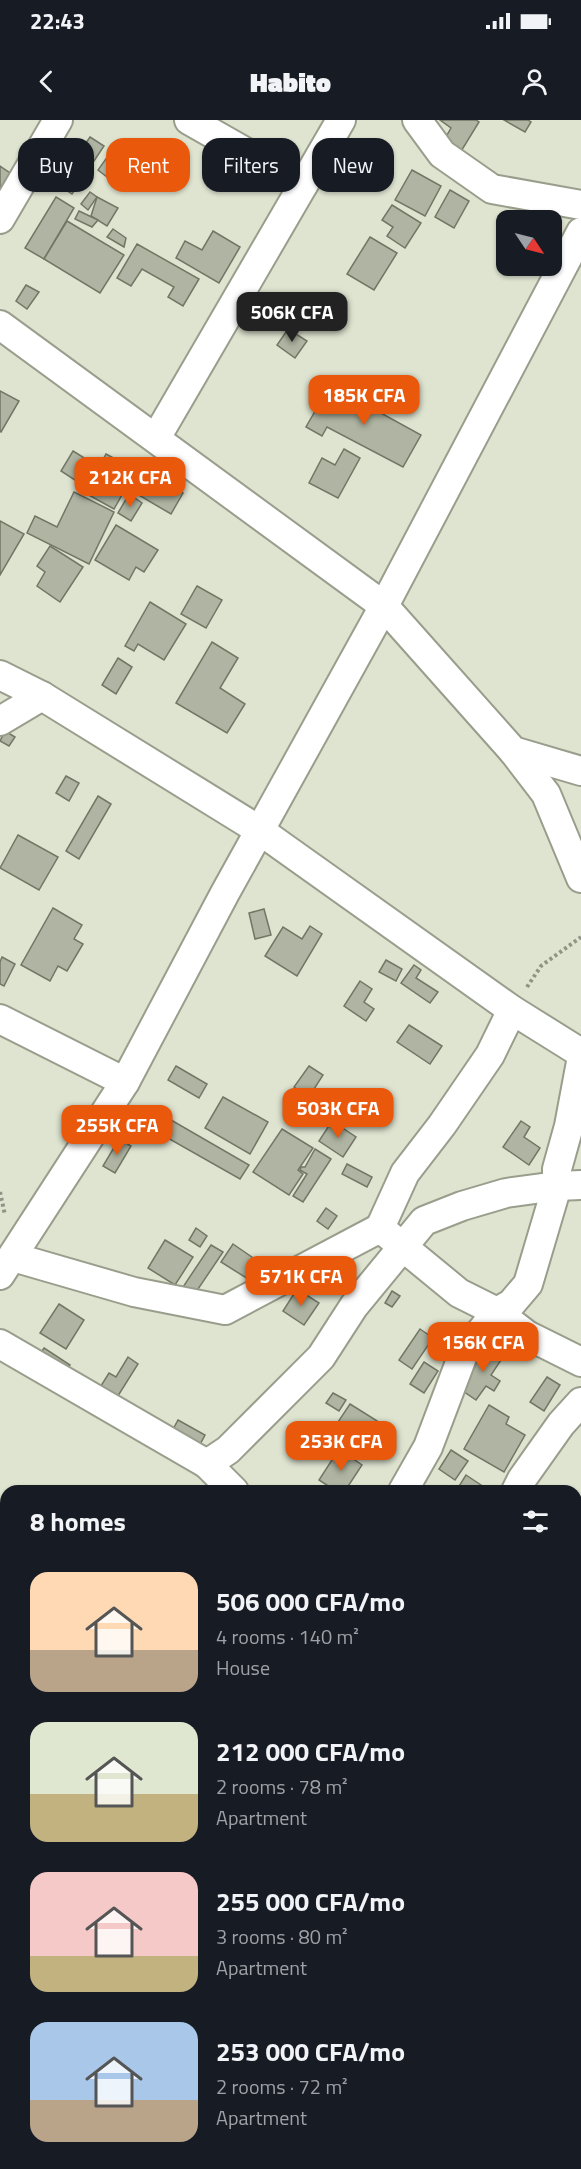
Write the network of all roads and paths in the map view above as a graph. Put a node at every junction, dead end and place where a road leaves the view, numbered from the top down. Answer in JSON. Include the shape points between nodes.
{"nodes":[{"id":1,"x":57,"y":120,"type":"edge"},
{"id":2,"x":189,"y":120,"type":"edge"},
{"id":3,"x":341,"y":120,"type":"edge"},
{"id":4,"x":417,"y":120,"type":"edge"},
{"id":5,"x":303,"y":185,"type":"junction"},
{"id":6,"x":581,"y":206,"type":"edge"},
{"id":7,"x":0,"y":219,"type":"edge"},
{"id":8,"x":581,"y":232,"type":"edge"},
{"id":9,"x":0,"y":325,"type":"edge"},
{"id":10,"x":156,"y":438,"type":"junction"},
{"id":11,"x":384,"y":606,"type":"junction"},
{"id":12,"x":0,"y":675,"type":"edge"},
{"id":13,"x":42,"y":696,"type":"junction"},
{"id":14,"x":0,"y":721,"type":"edge"},
{"id":15,"x":513,"y":751,"type":"junction"},
{"id":16,"x":581,"y":771,"type":"edge"},
{"id":17,"x":259,"y":830,"type":"junction"},
{"id":18,"x":581,"y":878,"type":"edge"},
{"id":19,"x":581,"y":937,"type":"edge"},
{"id":20,"x":512,"y":1010,"type":"junction"},
{"id":21,"x":0,"y":1019,"type":"edge"},
{"id":22,"x":581,"y":1053,"type":"edge"},
{"id":23,"x":581,"y":1062,"type":"edge"},
{"id":24,"x":125,"y":1082,"type":"junction"},
{"id":25,"x":569,"y":1185,"type":"edge"},
{"id":26,"x":380,"y":1228,"type":"junction"},
{"id":27,"x":402,"y":1248,"type":"junction"},
{"id":28,"x":7,"y":1266,"type":"edge"},
{"id":29,"x":497,"y":1312,"type":"junction"},
{"id":30,"x":0,"y":1344,"type":"edge"},
{"id":31,"x":581,"y":1362,"type":"edge"},
{"id":32,"x":581,"y":1402,"type":"edge"},
{"id":33,"x":207,"y":1464,"type":"junction"},
{"id":34,"x":228,"y":1485,"type":"edge"},
{"id":35,"x":406,"y":1485,"type":"edge"},
{"id":36,"x":519,"y":1485,"type":"edge"}],
"edges":[{"from":1,"to":7,"type":"street"},
{"from":2,"to":5,"type":"street"},
{"from":3,"to":5,"type":"street"},
{"from":4,"to":6,"type":"street","via":[[442,154],[492,189]]},
{"from":5,"to":10,"type":"street"},
{"from":8,"to":11,"type":"street"},
{"from":9,"to":10,"type":"street"},
{"from":10,"to":11,"type":"street"},
{"from":11,"to":15,"type":"street"},
{"from":11,"to":17,"type":"street"},
{"from":12,"to":13,"type":"street"},
{"from":13,"to":14,"type":"street"},
{"from":13,"to":17,"type":"street"},
{"from":15,"to":16,"type":"street"},
{"from":15,"to":18,"type":"street","via":[[546,794]]},
{"from":17,"to":20,"type":"street"},
{"from":17,"to":24,"type":"street"},
{"from":19,"to":20,"type":"path","via":[[541,966]]},
{"from":20,"to":22,"type":"street"},
{"from":20,"to":26,"type":"street","via":[[490,1055],[405,1173]]},
{"from":21,"to":24,"type":"street"},
{"from":23,"to":25,"type":"street","via":[[557,1169]]},
{"from":24,"to":28,"type":"street"},
{"from":25,"to":27,"type":"street","via":[[506,1192],[462,1206],[424,1221]]},
{"from":25,"to":29,"type":"street","via":[[528,1284],[511,1304]]},
{"from":26,"to":27,"type":"street"},
{"from":26,"to":28,"type":"street","via":[[225,1310]]},
{"from":27,"to":29,"type":"street","via":[[459,1293]]},
{"from":27,"to":33,"type":"street","via":[[354,1306],[321,1357],[228,1450]]},
{"from":29,"to":31,"type":"street","via":[[526,1335]]},
{"from":29,"to":35,"type":"street","via":[[464,1352],[428,1447]]},
{"from":30,"to":33,"type":"street"},
{"from":32,"to":36,"type":"street"},
{"from":33,"to":34,"type":"street"}]}
